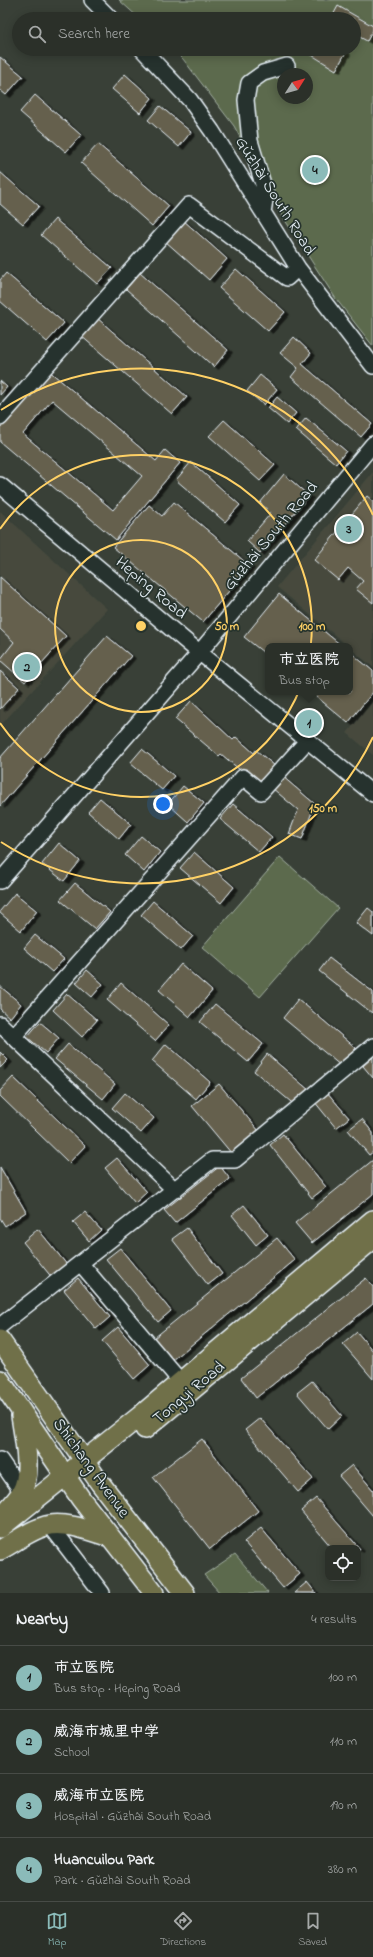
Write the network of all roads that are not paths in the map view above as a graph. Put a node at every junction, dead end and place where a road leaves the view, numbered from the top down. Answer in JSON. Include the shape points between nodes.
{"nodes":[{"id":1,"x":92,"y":0,"type":"edge"},
{"id":2,"x":104,"y":12,"type":"edge"},
{"id":3,"x":149,"y":56,"type":"edge"},
{"id":4,"x":287,"y":66,"type":"dead end"},
{"id":5,"x":263,"y":212,"type":"junction"},
{"id":6,"x":298,"y":268,"type":"junction"},
{"id":7,"x":373,"y":366,"type":"edge"},
{"id":8,"x":0,"y":418,"type":"edge"},
{"id":9,"x":373,"y":444,"type":"edge"},
{"id":10,"x":0,"y":485,"type":"edge"},
{"id":11,"x":199,"y":653,"type":"junction"},
{"id":12,"x":307,"y":741,"type":"junction"},
{"id":13,"x":373,"y":794,"type":"edge"},
{"id":14,"x":0,"y":881,"type":"edge"},
{"id":15,"x":0,"y":1024,"type":"edge"},
{"id":16,"x":13,"y":1036,"type":"junction"},
{"id":17,"x":373,"y":1046,"type":"edge"},
{"id":18,"x":175,"y":1190,"type":"junction"},
{"id":19,"x":373,"y":1220,"type":"edge"},
{"id":20,"x":373,"y":1239,"type":"edge"},
{"id":21,"x":81,"y":1264,"type":"junction"},
{"id":22,"x":0,"y":1326,"type":"edge"},
{"id":23,"x":0,"y":1340,"type":"edge"},
{"id":24,"x":0,"y":1380,"type":"edge"},
{"id":25,"x":181,"y":1382,"type":"junction"},
{"id":26,"x":21,"y":1410,"type":"junction"},
{"id":27,"x":0,"y":1460,"type":"edge"},
{"id":28,"x":88,"y":1465,"type":"junction"},
{"id":29,"x":68,"y":1481,"type":"junction"},
{"id":30,"x":22,"y":1492,"type":"junction"},
{"id":31,"x":0,"y":1517,"type":"edge"},
{"id":32,"x":50,"y":1525,"type":"junction"},
{"id":33,"x":0,"y":1528,"type":"edge"},
{"id":34,"x":110,"y":1537,"type":"junction"},
{"id":35,"x":0,"y":1542,"type":"edge"},
{"id":36,"x":0,"y":1550,"type":"edge"},
{"id":37,"x":102,"y":1593,"type":"edge"},
{"id":38,"x":154,"y":1593,"type":"edge"},
{"id":39,"x":185,"y":1593,"type":"edge"}],
"edges":[{"from":1,"to":2,"type":"street"},
{"from":3,"to":5,"type":"street","name":"Gǔzhài South Road","via":[[190,100]]},
{"from":4,"to":5,"type":"street","via":[[263,73],[249,83],[246,100],[250,141],[266,194]]},
{"from":5,"to":6,"type":"street","name":"Gǔzhài South Road"},
{"from":6,"to":7,"type":"street","name":"Gǔzhài South Road"},
{"from":6,"to":8,"type":"street","via":[[287,278],[188,205]]},
{"from":9,"to":11,"type":"street","name":"Gǔzhài South Road"},
{"from":10,"to":11,"type":"street","name":"Heping Road"},
{"from":11,"to":12,"type":"street","name":"Heping Road"},
{"from":11,"to":14,"type":"street","name":"Gǔzhài South Road"},
{"from":12,"to":13,"type":"street","name":"Heping Road"},
{"from":12,"to":16,"type":"street","via":[[260,792],[243,777]]},
{"from":15,"to":16,"type":"street"},
{"from":16,"to":18,"type":"street"},
{"from":17,"to":18,"type":"street","via":[[235,1160],[212,1160]]},
{"from":18,"to":21,"type":"street"},
{"from":19,"to":25,"type":"main road","name":"Tongyi Road"},
{"from":20,"to":28,"type":"main road","name":"Tongyi Road","via":[[188,1394]]},
{"from":21,"to":22,"type":"street"},
{"from":21,"to":25,"type":"street"},
{"from":23,"to":28,"type":"main road","name":"Shichang Avenue"},
{"from":24,"to":26,"type":"main road","name":"Shichang Avenue"},
{"from":25,"to":28,"type":"main road","name":"Tongyi Road"},
{"from":26,"to":29,"type":"main road","name":"Shichang Avenue"},
{"from":26,"to":30,"type":"main road","via":[[28,1459]]},
{"from":27,"to":30,"type":"street"},
{"from":28,"to":29,"type":"main road"},
{"from":28,"to":39,"type":"main road","name":"Shichang Avenue"},
{"from":29,"to":33,"type":"main road"},
{"from":29,"to":34,"type":"main road","name":"Shichang Avenue"},
{"from":29,"to":35,"type":"main road"},
{"from":30,"to":31,"type":"main road"},
{"from":32,"to":34,"type":"main road","via":[[74,1527]]},
{"from":32,"to":36,"type":"main road"},
{"from":32,"to":37,"type":"street"},
{"from":34,"to":38,"type":"main road","name":"Shichang Avenue"}]}
